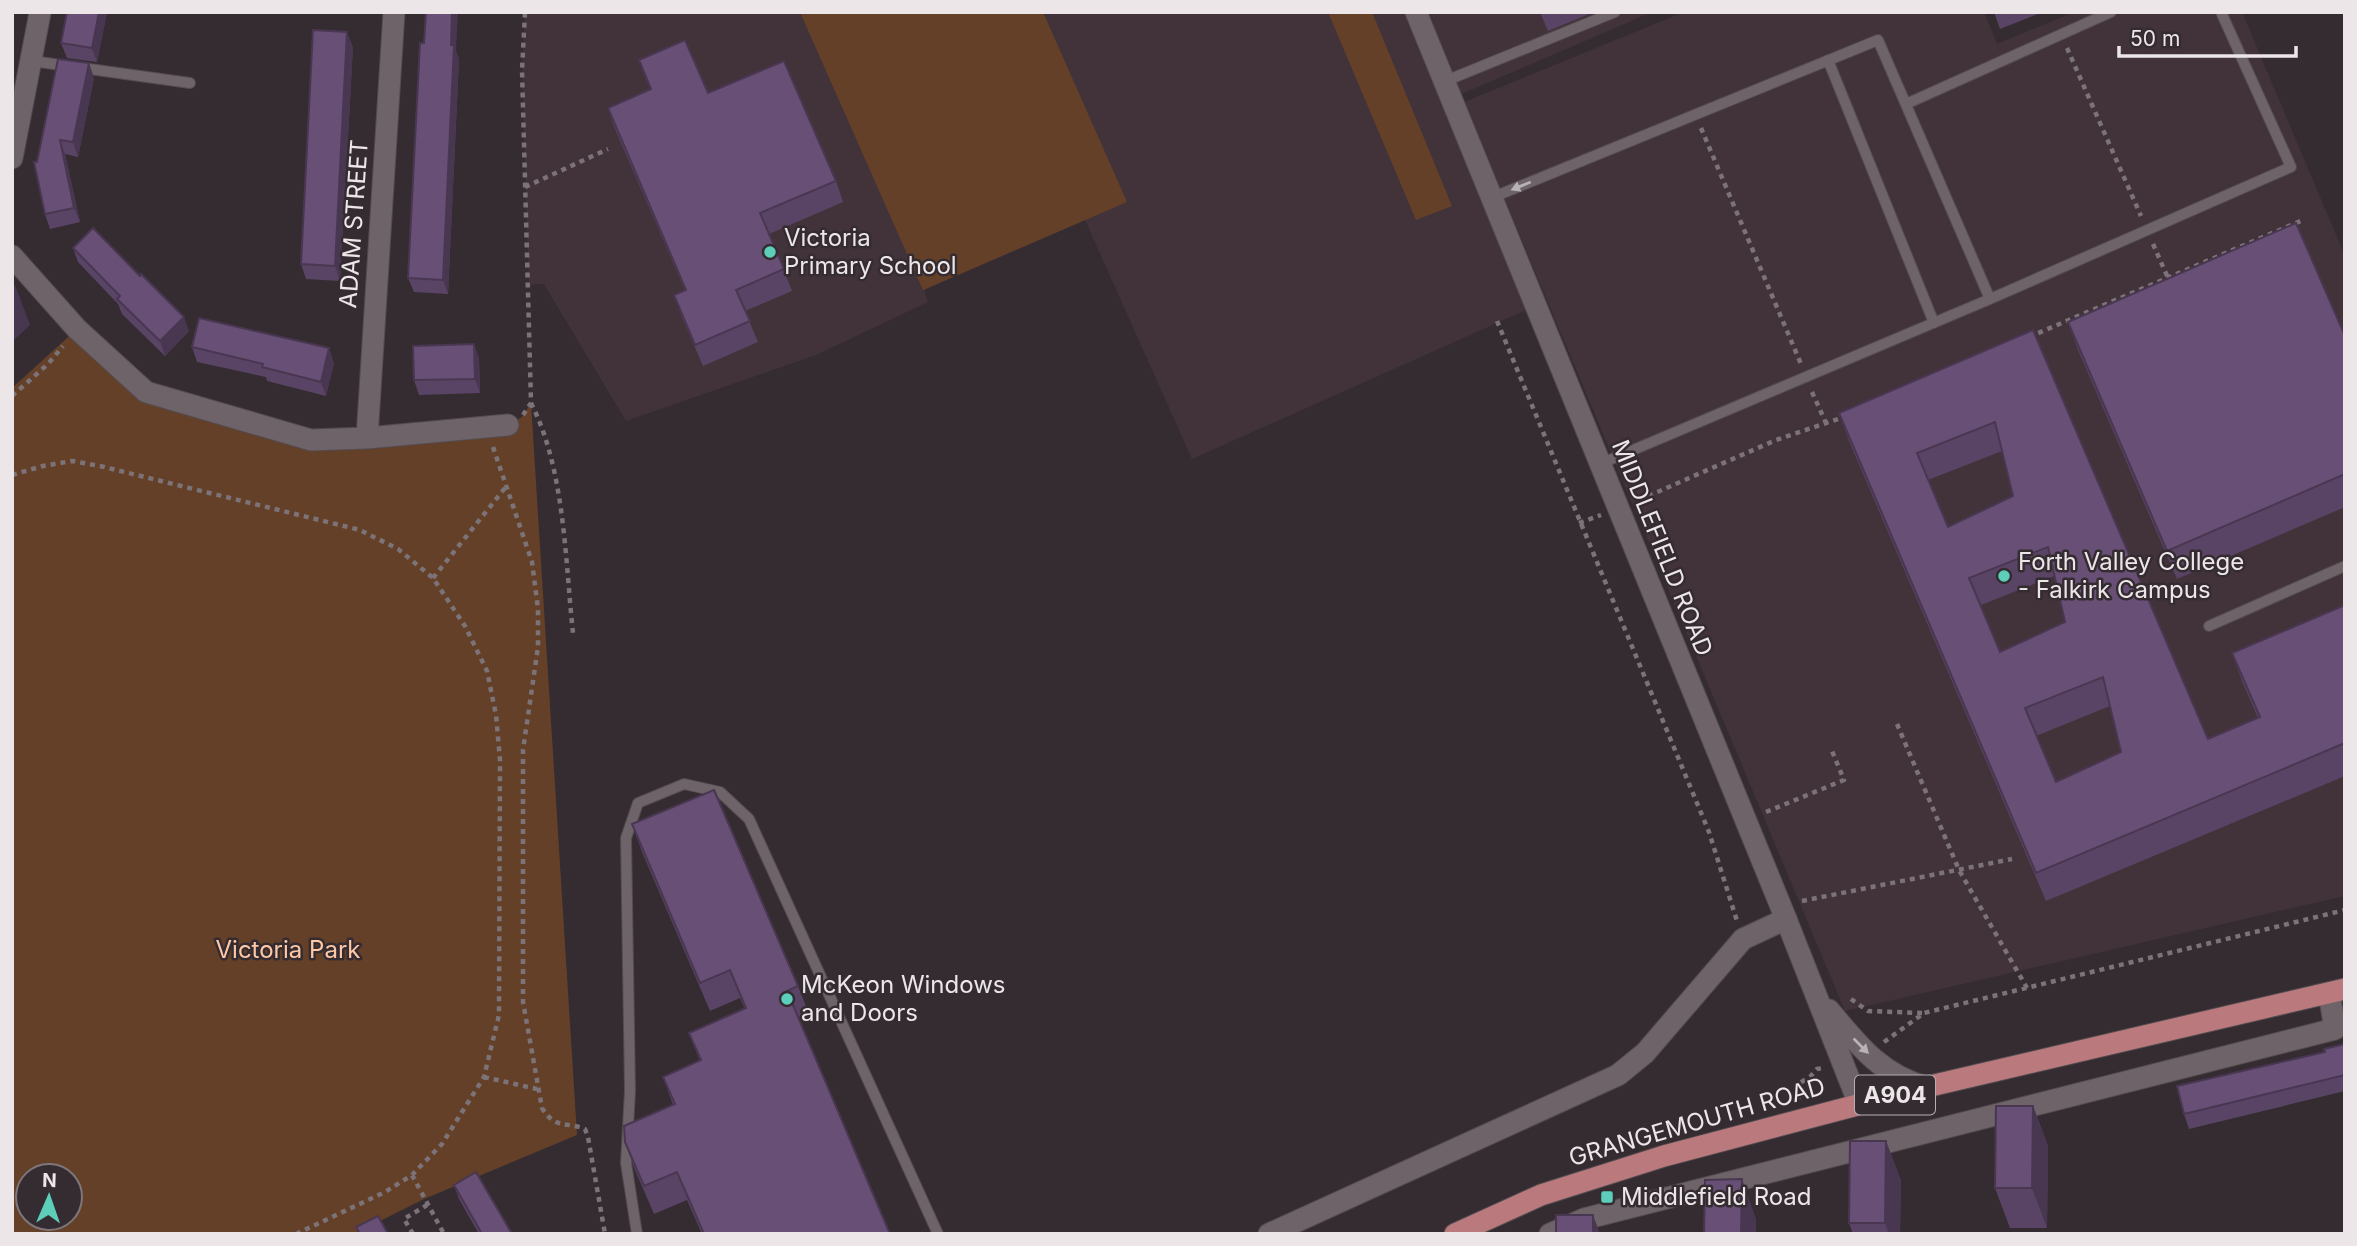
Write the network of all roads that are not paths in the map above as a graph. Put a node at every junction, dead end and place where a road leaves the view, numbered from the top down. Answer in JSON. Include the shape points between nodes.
{"nodes":[{"id":1,"x":394,"y":12,"type":"edge"},
{"id":2,"x":1416,"y":12,"type":"edge"},
{"id":3,"x":1615,"y":12,"type":"edge"},
{"id":4,"x":2111,"y":12,"type":"edge"},
{"id":5,"x":2221,"y":12,"type":"edge"},
{"id":6,"x":40,"y":13,"type":"edge"},
{"id":7,"x":1828,"y":60,"type":"junction"},
{"id":8,"x":32,"y":61,"type":"junction"},
{"id":9,"x":1443,"y":82,"type":"junction"},
{"id":10,"x":190,"y":83,"type":"dead end"},
{"id":11,"x":1906,"y":104,"type":"junction"},
{"id":12,"x":12,"y":158,"type":"edge"},
{"id":13,"x":1491,"y":198,"type":"junction"},
{"id":14,"x":12,"y":256,"type":"edge"},
{"id":15,"x":1990,"y":299,"type":"junction"},
{"id":16,"x":1934,"y":323,"type":"junction"},
{"id":17,"x":497,"y":426,"type":"road end"},
{"id":18,"x":367,"y":438,"type":"junction"},
{"id":19,"x":1600,"y":464,"type":"junction"},
{"id":20,"x":2345,"y":566,"type":"edge"},
{"id":21,"x":2209,"y":626,"type":"dead end"},
{"id":22,"x":1784,"y":912,"type":"junction"},
{"id":23,"x":2337,"y":991,"type":"edge"},
{"id":24,"x":1816,"y":995,"type":"junction"},
{"id":25,"x":1926,"y":1087,"type":"junction"},
{"id":26,"x":1859,"y":1104,"type":"junction"},
{"id":27,"x":637,"y":1234,"type":"edge"},
{"id":28,"x":938,"y":1234,"type":"edge"},
{"id":29,"x":1269,"y":1234,"type":"edge"},
{"id":30,"x":1455,"y":1234,"type":"edge"},
{"id":31,"x":1550,"y":1234,"type":"edge"}],
"edges":[{"from":1,"to":18,"type":"street","name":"ADAM STREET"},
{"from":2,"to":9,"type":"street","name":"MIDDLEFIELD ROAD"},
{"from":3,"to":9,"type":"lane"},
{"from":4,"to":11,"type":"lane"},
{"from":5,"to":15,"type":"lane","via":[[2291,167]]},
{"from":6,"to":8,"type":"street"},
{"from":7,"to":11,"type":"lane","via":[[1878,40]]},
{"from":7,"to":13,"type":"lane","one_way":true},
{"from":7,"to":16,"type":"lane"},
{"from":8,"to":10,"type":"lane"},
{"from":8,"to":12,"type":"street"},
{"from":9,"to":13,"type":"street","name":"MIDDLEFIELD ROAD"},
{"from":11,"to":15,"type":"lane"},
{"from":13,"to":19,"type":"street","name":"MIDDLEFIELD ROAD"},
{"from":14,"to":18,"type":"street","via":[[77,329],[146,392],[311,440]]},
{"from":15,"to":16,"type":"lane"},
{"from":16,"to":19,"type":"lane"},
{"from":17,"to":18,"type":"street"},
{"from":19,"to":22,"type":"street","name":"MIDDLEFIELD ROAD"},
{"from":20,"to":21,"type":"lane"},
{"from":22,"to":24,"type":"street","name":"MIDDLEFIELD ROAD"},
{"from":22,"to":29,"type":"street","via":[[1743,939],[1645,1053],[1618,1075]]},
{"from":23,"to":25,"type":"main road","name":"GRANGEMOUTH ROAD","number":"A904"},
{"from":23,"to":31,"type":"street","name":"GRANGEMOUTH ROAD","via":[[2335,1028],[1584,1219]]},
{"from":24,"to":25,"type":"street","one_way":true,"via":[[1869,1054],[1896,1076]]},
{"from":24,"to":26,"type":"street","name":"MIDDLEFIELD ROAD"},
{"from":25,"to":26,"type":"main road","name":"GRANGEMOUTH ROAD","number":"A904"},
{"from":26,"to":30,"type":"main road","name":"GRANGEMOUTH ROAD","number":"A904","via":[[1664,1156],[1541,1195]]},
{"from":27,"to":28,"type":"lane","via":[[626,1163],[630,1091],[626,838],[638,803],[684,784],[720,792],[749,819]]}]}
